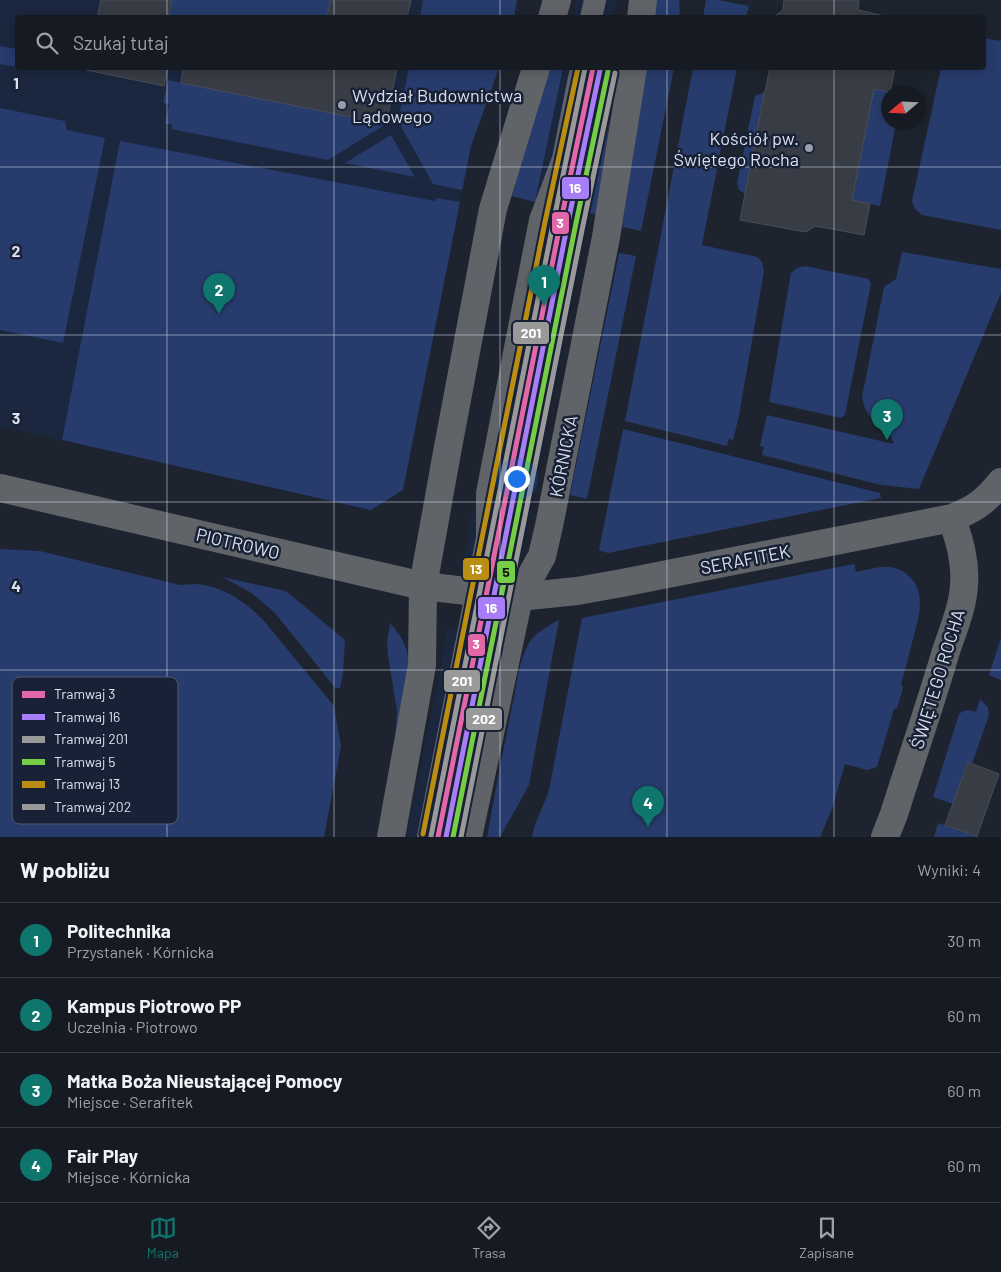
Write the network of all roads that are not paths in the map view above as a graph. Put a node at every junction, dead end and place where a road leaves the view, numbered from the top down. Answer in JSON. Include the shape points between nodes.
{"nodes":[{"id":1,"x":557,"y":0,"type":"edge"},
{"id":2,"x":595,"y":0,"type":"edge"},
{"id":3,"x":643,"y":0,"type":"edge"},
{"id":4,"x":553,"y":15,"type":"edge"},
{"id":5,"x":592,"y":15,"type":"edge"},
{"id":6,"x":641,"y":15,"type":"edge"},
{"id":7,"x":535,"y":70,"type":"edge"},
{"id":8,"x":581,"y":70,"type":"edge"},
{"id":9,"x":633,"y":70,"type":"edge"},
{"id":10,"x":1001,"y":482,"type":"edge"},
{"id":11,"x":0,"y":488,"type":"edge"},
{"id":12,"x":952,"y":518,"type":"junction"},
{"id":13,"x":424,"y":586,"type":"junction"},
{"id":14,"x":476,"y":592,"type":"junction"},
{"id":15,"x":519,"y":597,"type":"junction"},
{"id":16,"x":390,"y":837,"type":"edge"},
{"id":17,"x":428,"y":837,"type":"edge"},
{"id":18,"x":468,"y":837,"type":"edge"},
{"id":19,"x":885,"y":837,"type":"edge"}],
"edges":[{"from":1,"to":4,"type":"street"},
{"from":2,"to":5,"type":"lane"},
{"from":3,"to":6,"type":"street"},
{"from":7,"to":13,"type":"street","via":[[493,209]]},
{"from":8,"to":14,"type":"lane","via":[[563,159],[560,225],[506,497],[487,538]]},
{"from":9,"to":15,"type":"street","name":"KÓRNICKA","via":[[606,237],[549,526],[542,556]]},
{"from":10,"to":12,"type":"street","name":"SERAFITEK","via":[[974,508]]},
{"from":11,"to":13,"type":"street","name":"PIOTROWO"},
{"from":12,"to":15,"type":"street","name":"SERAFITEK","via":[[622,583]]},
{"from":12,"to":19,"type":"street","name":"ŚWIĘTEGO ROCHA","via":[[964,563],[964,587],[940,673]]},
{"from":13,"to":14,"type":"street","name":"PIOTROWO"},
{"from":13,"to":16,"type":"street","via":[[422,665]]},
{"from":14,"to":15,"type":"street","name":"SERAFITEK"},
{"from":14,"to":17,"type":"lane"},
{"from":15,"to":18,"type":"street","name":"KÓRNICKA"}]}
